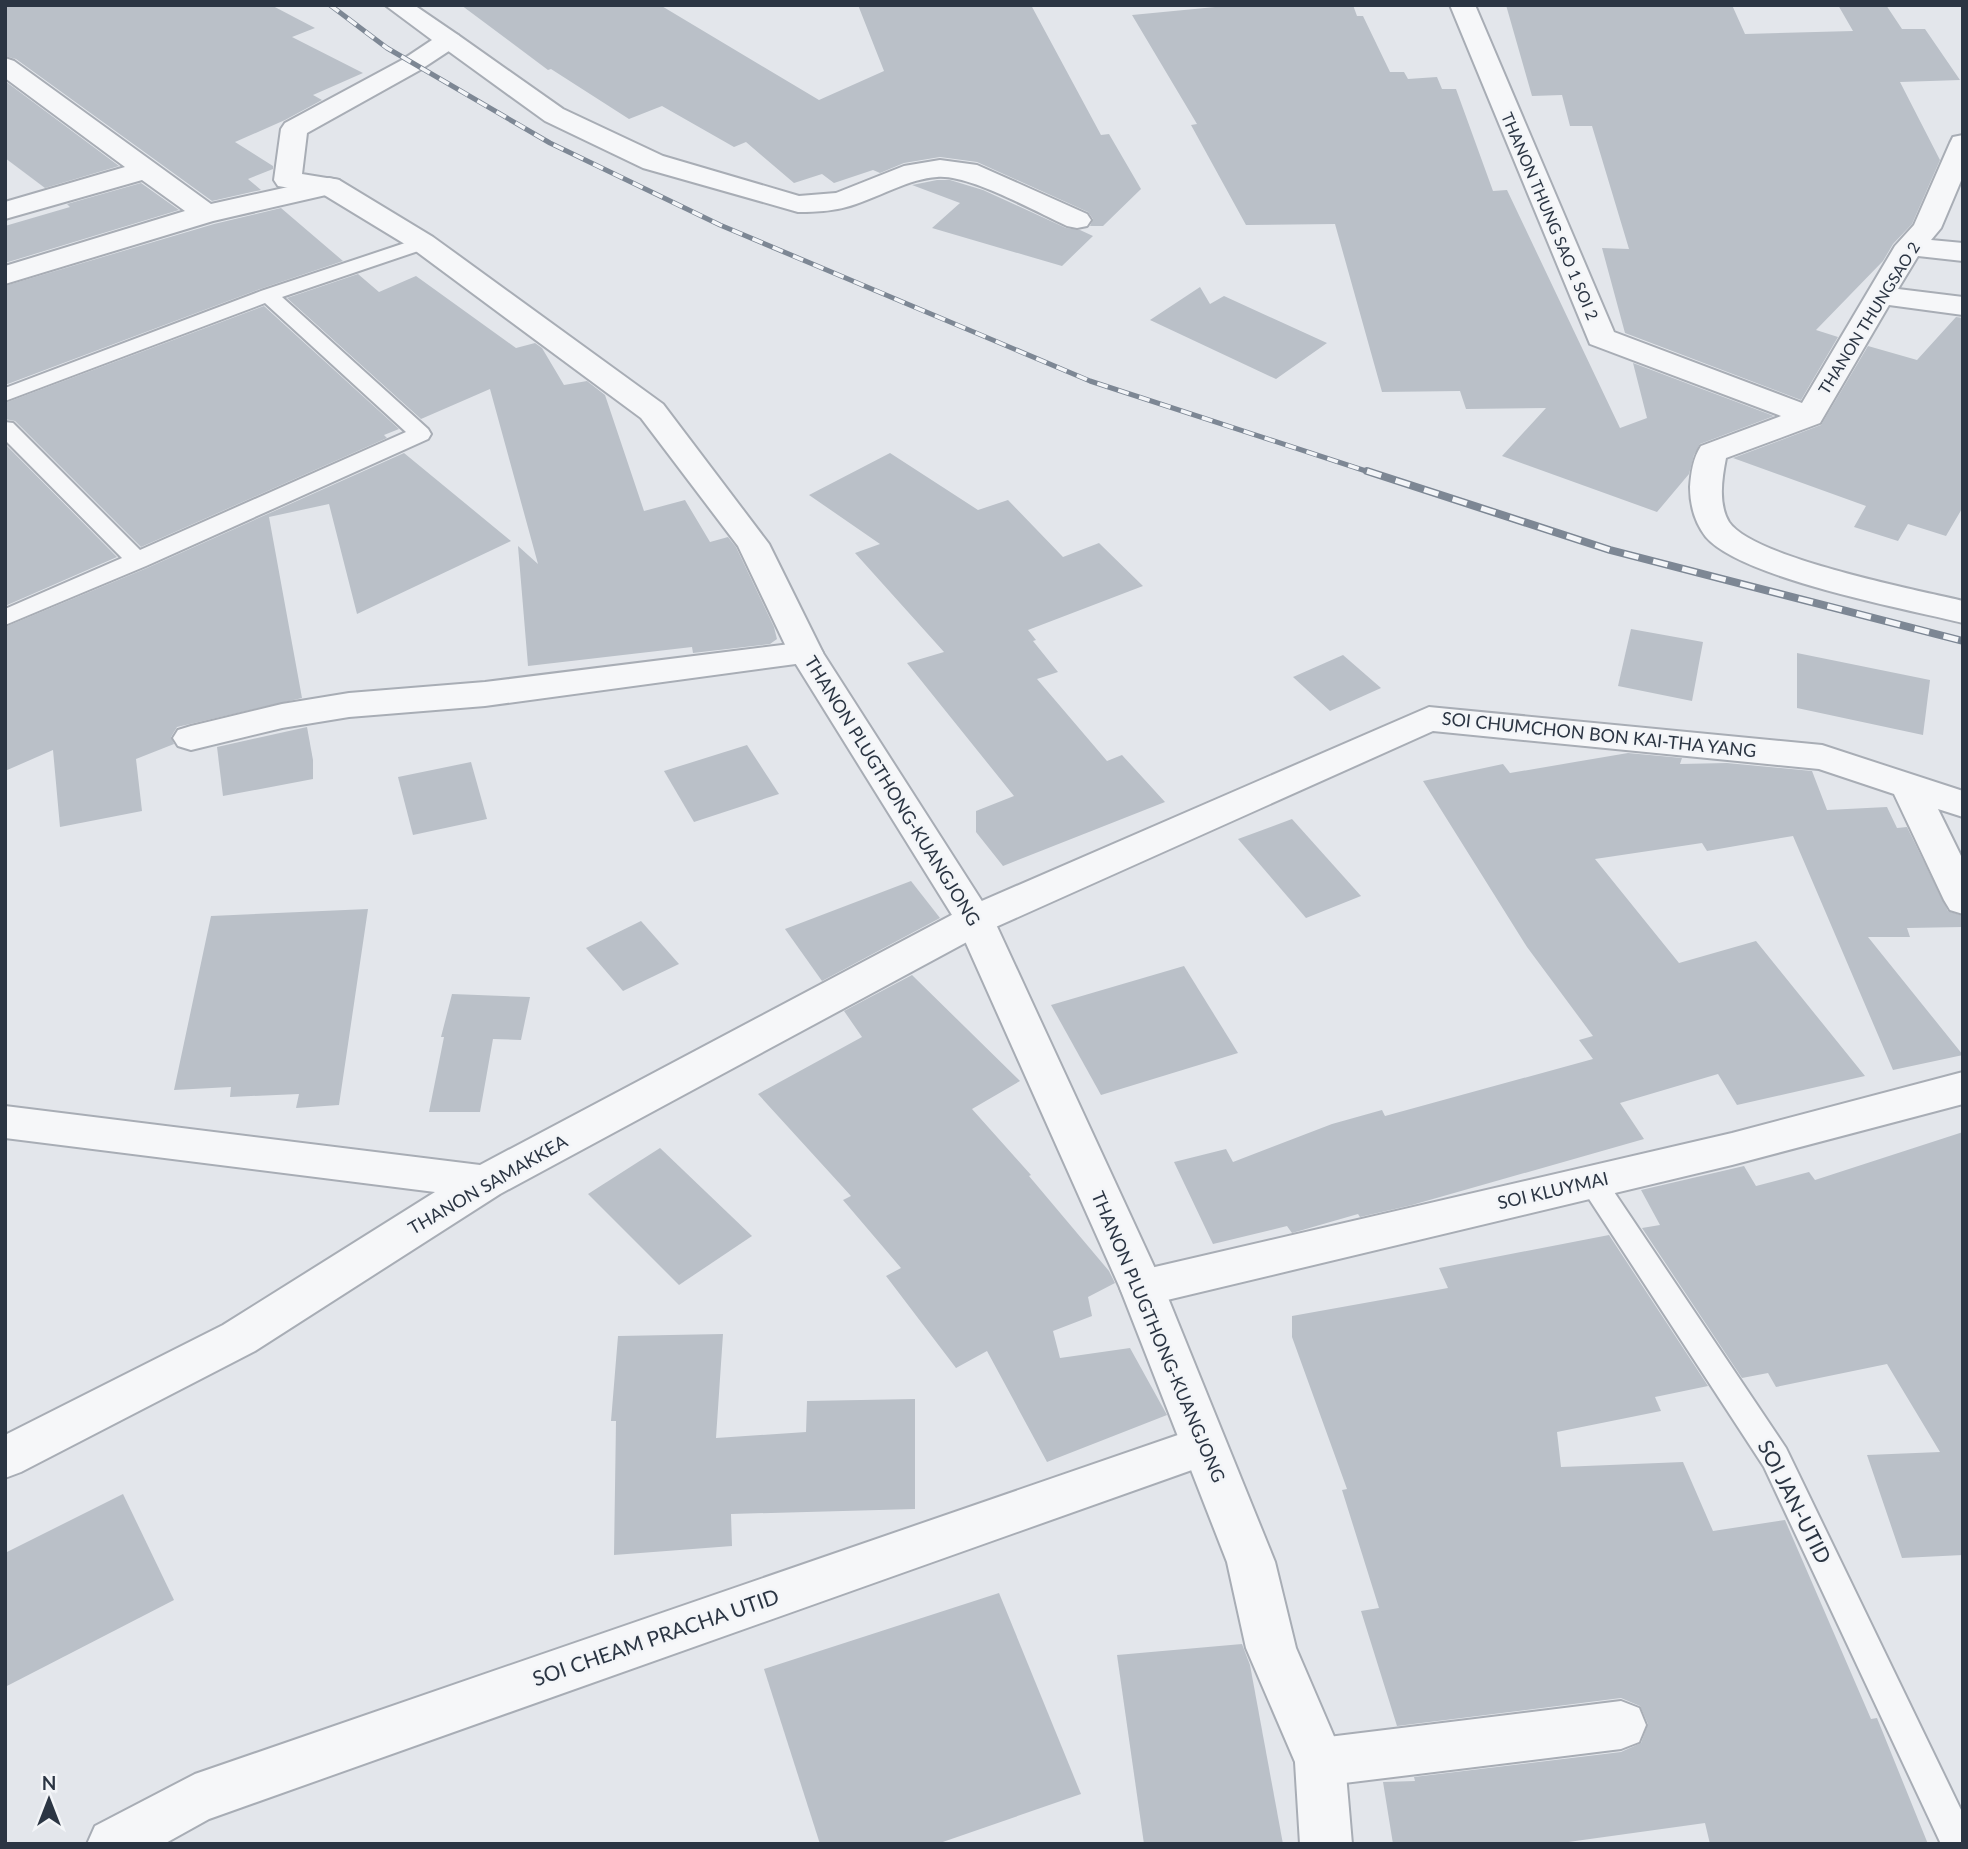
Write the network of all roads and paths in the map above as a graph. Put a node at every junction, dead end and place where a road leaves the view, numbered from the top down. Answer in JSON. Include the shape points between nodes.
{"nodes":[{"id":1,"x":397,"y":5,"type":"edge"},
{"id":2,"x":1462,"y":5,"type":"edge"},
{"id":3,"x":449,"y":40,"type":"junction"},
{"id":4,"x":5,"y":66,"type":"edge"},
{"id":5,"x":1963,"y":143,"type":"edge"},
{"id":6,"x":146,"y":170,"type":"junction"},
{"id":7,"x":329,"y":186,"type":"junction"},
{"id":8,"x":5,"y":211,"type":"edge"},
{"id":9,"x":206,"y":215,"type":"junction"},
{"id":10,"x":1077,"y":220,"type":"dead end"},
{"id":11,"x":423,"y":243,"type":"junction"},
{"id":12,"x":1909,"y":246,"type":"junction"},
{"id":13,"x":1963,"y":252,"type":"edge"},
{"id":14,"x":5,"y":275,"type":"edge"},
{"id":15,"x":268,"y":295,"type":"junction"},
{"id":16,"x":1879,"y":295,"type":"junction"},
{"id":17,"x":1963,"y":306,"type":"edge"},
{"id":18,"x":5,"y":395,"type":"edge"},
{"id":19,"x":1809,"y":416,"type":"junction"},
{"id":20,"x":5,"y":428,"type":"edge"},
{"id":21,"x":138,"y":561,"type":"junction"},
{"id":22,"x":1963,"y":612,"type":"edge"},
{"id":23,"x":5,"y":618,"type":"edge"},
{"id":24,"x":806,"y":653,"type":"junction"},
{"id":25,"x":191,"y":738,"type":"dead end"},
{"id":26,"x":1908,"y":785,"type":"junction"},
{"id":27,"x":1963,"y":804,"type":"edge"},
{"id":28,"x":1963,"y":900,"type":"edge"},
{"id":29,"x":975,"y":920,"type":"junction"},
{"id":30,"x":1963,"y":1088,"type":"edge"},
{"id":31,"x":5,"y":1122,"type":"edge"},
{"id":32,"x":485,"y":1182,"type":"junction"},
{"id":33,"x":1592,"y":1182,"type":"junction"},
{"id":34,"x":1142,"y":1288,"type":"junction"},
{"id":35,"x":1204,"y":1446,"type":"junction"},
{"id":36,"x":5,"y":1458,"type":"edge"},
{"id":37,"x":1621,"y":1725,"type":"dead end"},
{"id":38,"x":1320,"y":1762,"type":"junction"},
{"id":39,"x":113,"y":1844,"type":"edge"},
{"id":40,"x":1326,"y":1844,"type":"edge"},
{"id":41,"x":1959,"y":1844,"type":"edge"}],
"edges":[{"from":1,"to":3,"type":"street"},
{"from":2,"to":19,"type":"street","name":"THANON THUNG SAO 1 SOI 2","via":[[1601,338]]},
{"from":3,"to":7,"type":"street","name":"THANON PLUGTHONG-KUANGJONG","via":[[294,129],[288,180]]},
{"from":3,"to":10,"type":"street","via":[[554,115],[653,162],[798,204],[845,199],[914,172],[940,168],[967,172]]},
{"from":4,"to":6,"type":"street"},
{"from":5,"to":12,"type":"street","name":"THANON THUNGSAO 2","via":[[1927,228]]},
{"from":6,"to":8,"type":"street"},
{"from":6,"to":9,"type":"street"},
{"from":7,"to":9,"type":"street"},
{"from":7,"to":11,"type":"street","name":"THANON PLUGTHONG-KUANGJONG"},
{"from":9,"to":14,"type":"street"},
{"from":11,"to":15,"type":"lane"},
{"from":11,"to":24,"type":"street","name":"THANON PLUGTHONG-KUANGJONG","via":[[652,411],[753,544]]},
{"from":12,"to":13,"type":"street"},
{"from":12,"to":16,"type":"street","name":"THANON THUNGSAO 2"},
{"from":15,"to":18,"type":"lane"},
{"from":15,"to":21,"type":"lane","via":[[420,435]]},
{"from":16,"to":17,"type":"street"},
{"from":16,"to":19,"type":"street","name":"THANON THUNGSAO 2"},
{"from":19,"to":22,"type":"street","via":[[1712,453],[1704,480],[1719,530],[1780,565]]},
{"from":20,"to":21,"type":"lane"},
{"from":21,"to":23,"type":"lane"},
{"from":24,"to":25,"type":"street","via":[[485,694],[349,705]]},
{"from":24,"to":29,"type":"street","name":"THANON PLUGTHONG-KUANGJONG"},
{"from":26,"to":27,"type":"street","name":"SOI CHUMCHON BON KAI-THA YANG"},
{"from":26,"to":28,"type":"street"},
{"from":26,"to":29,"type":"street","name":"SOI CHUMCHON BON KAI-THA YANG","via":[[1822,757],[1429,719]]},
{"from":29,"to":32,"type":"street","name":"THANON SAMAKKEA"},
{"from":29,"to":34,"type":"street","name":"THANON PLUGTHONG-KUANGJONG"},
{"from":30,"to":33,"type":"street","name":"SOI KLUYMAI"},
{"from":31,"to":32,"type":"street"},
{"from":32,"to":36,"type":"street","name":"THANON SAMAKKEA","via":[[239,1338]]},
{"from":33,"to":34,"type":"street","name":"SOI KLUYMAI"},
{"from":33,"to":41,"type":"lane","name":"SOI JAN-UTID","via":[[1776,1458]]},
{"from":34,"to":35,"type":"street","name":"THANON PLUGTHONG-KUANGJONG"},
{"from":35,"to":38,"type":"street","name":"THANON PLUGTHONG-KUANGJONG","via":[[1251,1562],[1271,1648]]},
{"from":35,"to":39,"type":"street","name":"SOI CHEAM PRACHA UTID","via":[[195,1799]]},
{"from":37,"to":38,"type":"street"},
{"from":38,"to":40,"type":"street","name":"THANON PLUGTHONG-KUANGJONG"}]}
